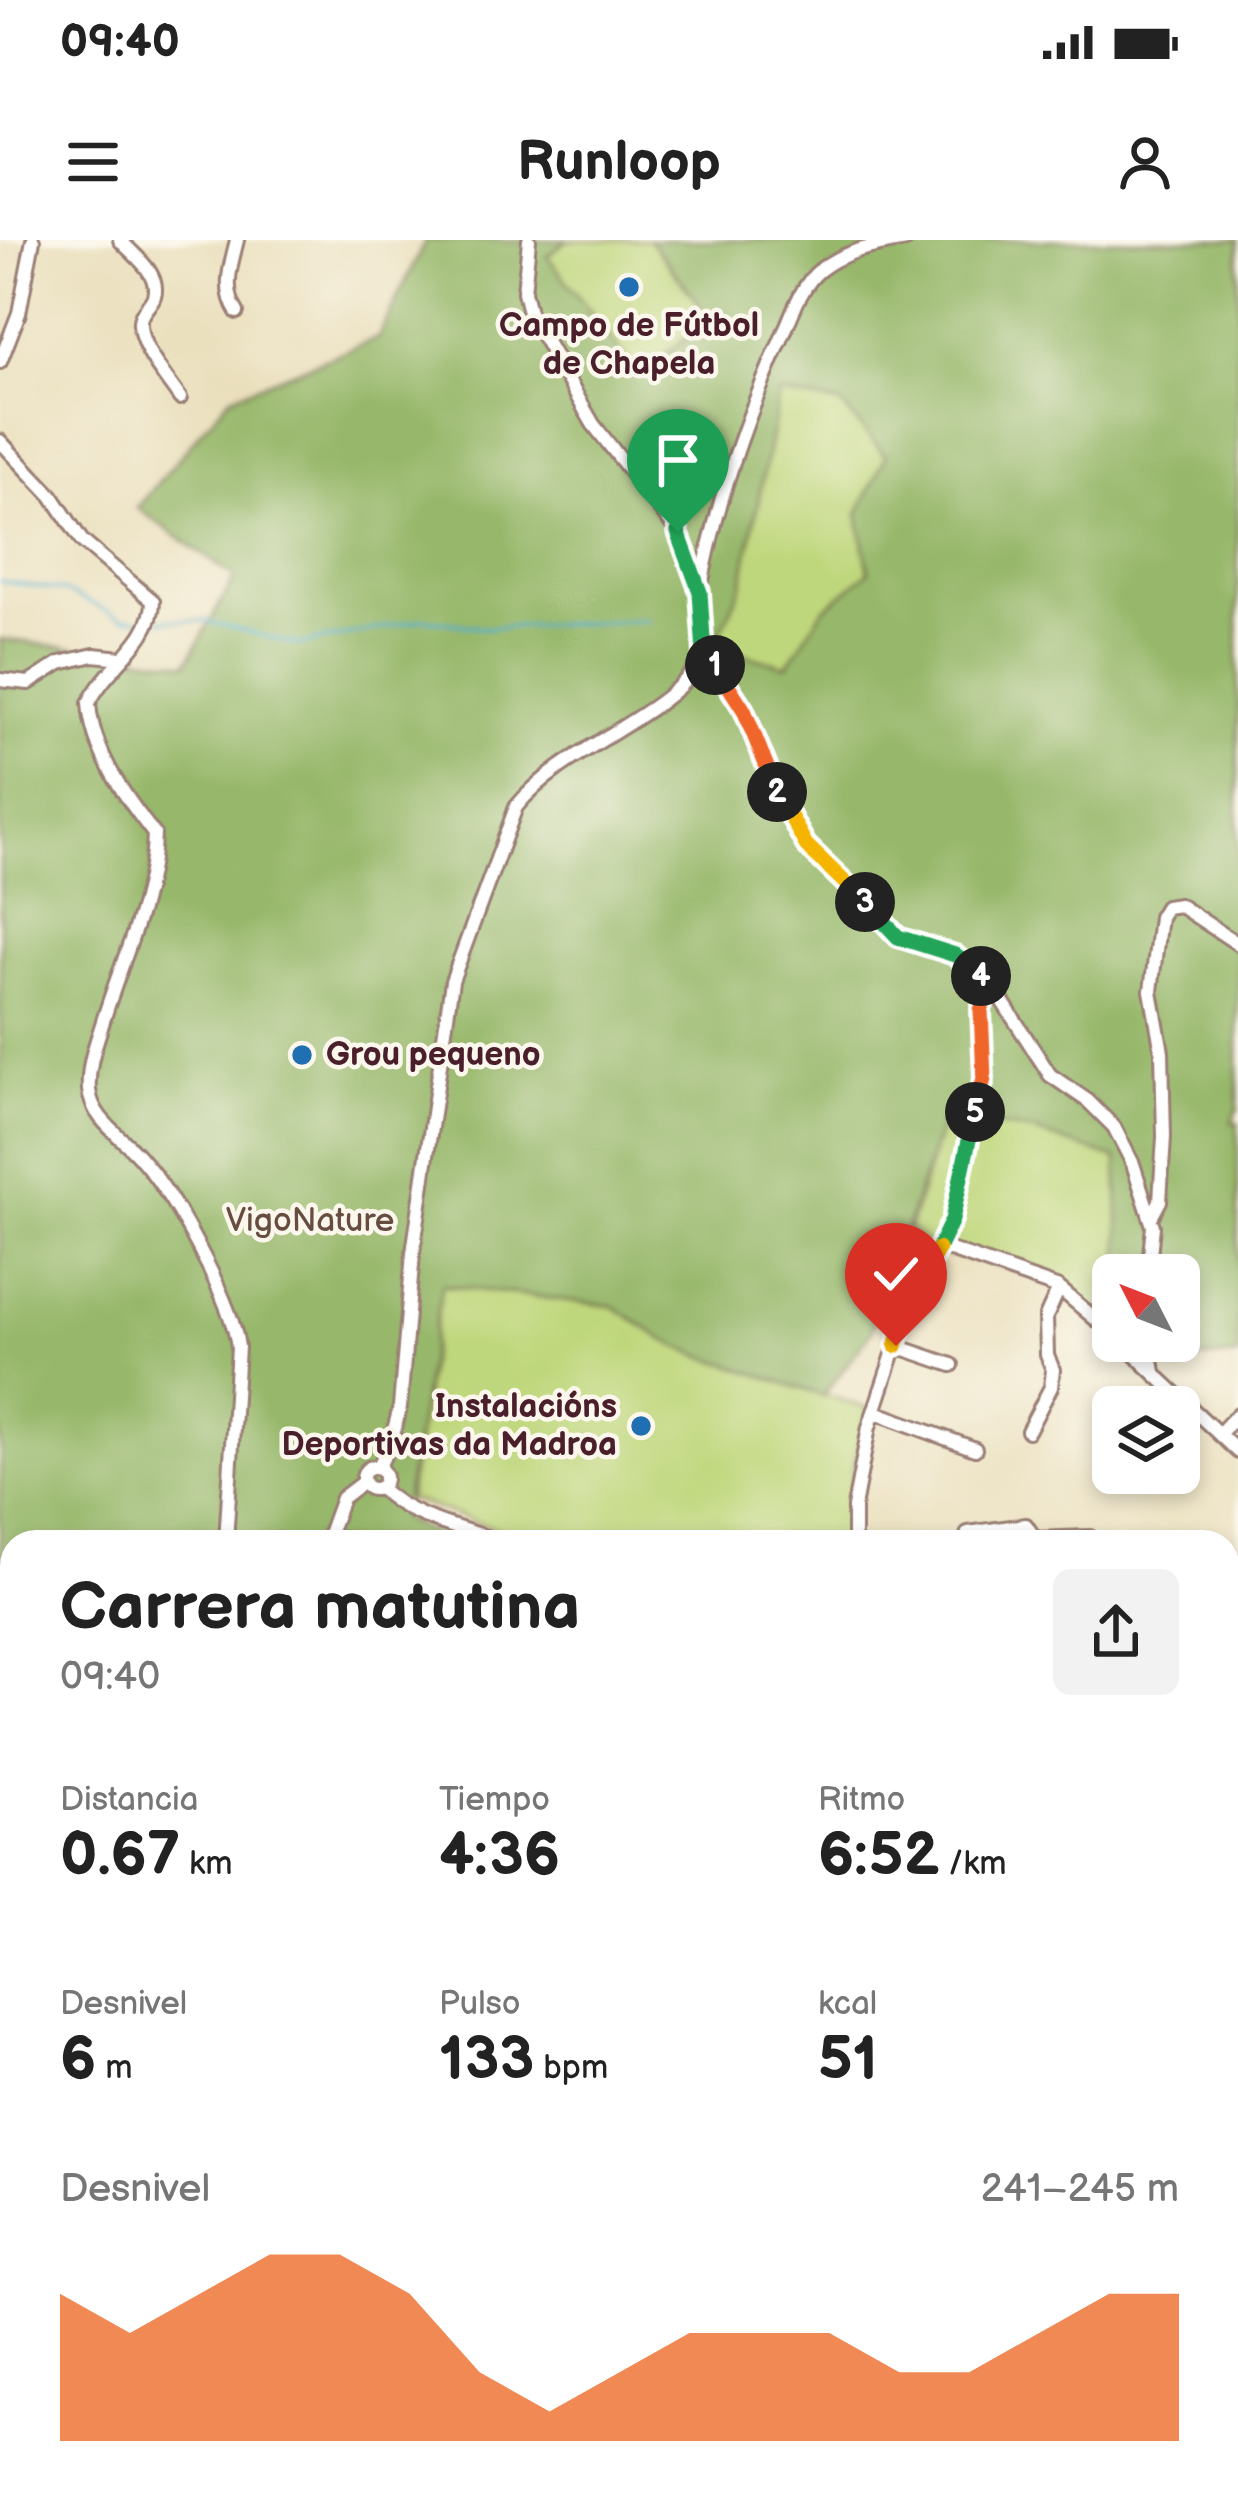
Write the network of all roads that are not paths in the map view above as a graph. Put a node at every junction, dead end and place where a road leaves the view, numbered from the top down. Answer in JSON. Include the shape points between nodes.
{"nodes":[{"id":1,"x":33,"y":240,"type":"edge"},
{"id":2,"x":120,"y":240,"type":"edge"},
{"id":3,"x":237,"y":240,"type":"edge"},
{"id":4,"x":529,"y":240,"type":"edge"},
{"id":5,"x":906,"y":240,"type":"edge"},
{"id":6,"x":237,"y":312,"type":"dead end"},
{"id":7,"x":0,"y":362,"type":"edge"},
{"id":8,"x":181,"y":398,"type":"dead end"},
{"id":9,"x":0,"y":441,"type":"edge"},
{"id":10,"x":700,"y":592,"type":"junction"},
{"id":11,"x":704,"y":654,"type":"junction"},
{"id":12,"x":122,"y":658,"type":"junction"},
{"id":13,"x":0,"y":680,"type":"edge"},
{"id":14,"x":1238,"y":944,"type":"edge"},
{"id":15,"x":989,"y":986,"type":"junction"},
{"id":16,"x":1151,"y":1217,"type":"junction"},
{"id":17,"x":939,"y":1246,"type":"junction"},
{"id":18,"x":1149,"y":1254,"type":"edge"},
{"id":19,"x":1059,"y":1288,"type":"junction"},
{"id":20,"x":1092,"y":1316,"type":"edge"},
{"id":21,"x":896,"y":1346,"type":"junction"},
{"id":22,"x":1142,"y":1362,"type":"edge"},
{"id":23,"x":1152,"y":1362,"type":"edge"},
{"id":24,"x":952,"y":1365,"type":"dead end"},
{"id":25,"x":1154,"y":1373,"type":"junction"},
{"id":26,"x":875,"y":1412,"type":"junction"},
{"id":27,"x":1238,"y":1414,"type":"edge"},
{"id":28,"x":1028,"y":1431,"type":"dead end"},
{"id":29,"x":1219,"y":1434,"type":"junction"},
{"id":30,"x":975,"y":1449,"type":"dead end"},
{"id":31,"x":1238,"y":1451,"type":"edge"},
{"id":32,"x":378,"y":1468,"type":"junction"},
{"id":33,"x":363,"y":1482,"type":"junction"},
{"id":34,"x":380,"y":1488,"type":"junction"},
{"id":35,"x":227,"y":1530,"type":"edge"},
{"id":36,"x":330,"y":1530,"type":"edge"},
{"id":37,"x":468,"y":1530,"type":"edge"},
{"id":38,"x":854,"y":1530,"type":"edge"},
{"id":39,"x":976,"y":1530,"type":"edge"},
{"id":40,"x":1030,"y":1530,"type":"edge"}],
"edges":[{"from":1,"to":7,"type":"street","via":[[20,313]]},
{"from":2,"to":8,"type":"street","via":[[154,284],[140,327]]},
{"from":3,"to":6,"type":"street","via":[[227,277]]},
{"from":4,"to":10,"type":"street","via":[[529,312],[593,424],[678,532]]},
{"from":5,"to":10,"type":"street","via":[[851,251],[816,272],[795,307],[742,431]]},
{"from":9,"to":12,"type":"street","via":[[82,541],[153,601],[153,614]]},
{"from":10,"to":11,"type":"street"},
{"from":11,"to":15,"type":"street","via":[[744,710],[806,845],[898,937],[965,961]]},
{"from":11,"to":32,"type":"street","via":[[677,690],[534,785],[512,818],[452,981],[400,1407]]},
{"from":12,"to":13,"type":"street","via":[[60,662],[29,683]]},
{"from":12,"to":35,"type":"street","via":[[89,711],[154,846],[90,1064],[89,1093],[159,1183],[235,1324]]},
{"from":14,"to":16,"type":"street","via":[[1179,905],[1160,917],[1151,991],[1164,1137],[1160,1201]]},
{"from":15,"to":16,"type":"street","via":[[1050,1075],[1114,1127]]},
{"from":15,"to":17,"type":"street","via":[[981,1010],[984,1079]]},
{"from":16,"to":18,"type":"street"},
{"from":17,"to":19,"type":"street"},
{"from":17,"to":21,"type":"street"},
{"from":19,"to":20,"type":"street"},
{"from":19,"to":28,"type":"street","via":[[1046,1316],[1051,1388]]},
{"from":21,"to":24,"type":"street"},
{"from":21,"to":26,"type":"street"},
{"from":22,"to":25,"type":"street"},
{"from":23,"to":25,"type":"street"},
{"from":25,"to":29,"type":"street"},
{"from":26,"to":30,"type":"street"},
{"from":26,"to":38,"type":"street"},
{"from":27,"to":29,"type":"street"},
{"from":29,"to":31,"type":"street"},
{"from":32,"to":33,"type":"street","via":[[366,1470]]},
{"from":32,"to":34,"type":"street","via":[[386,1478]]},
{"from":33,"to":34,"type":"street"},
{"from":33,"to":36,"type":"street","via":[[342,1498]]},
{"from":34,"to":37,"type":"street","via":[[411,1510]]},
{"from":39,"to":40,"type":"street"}]}
